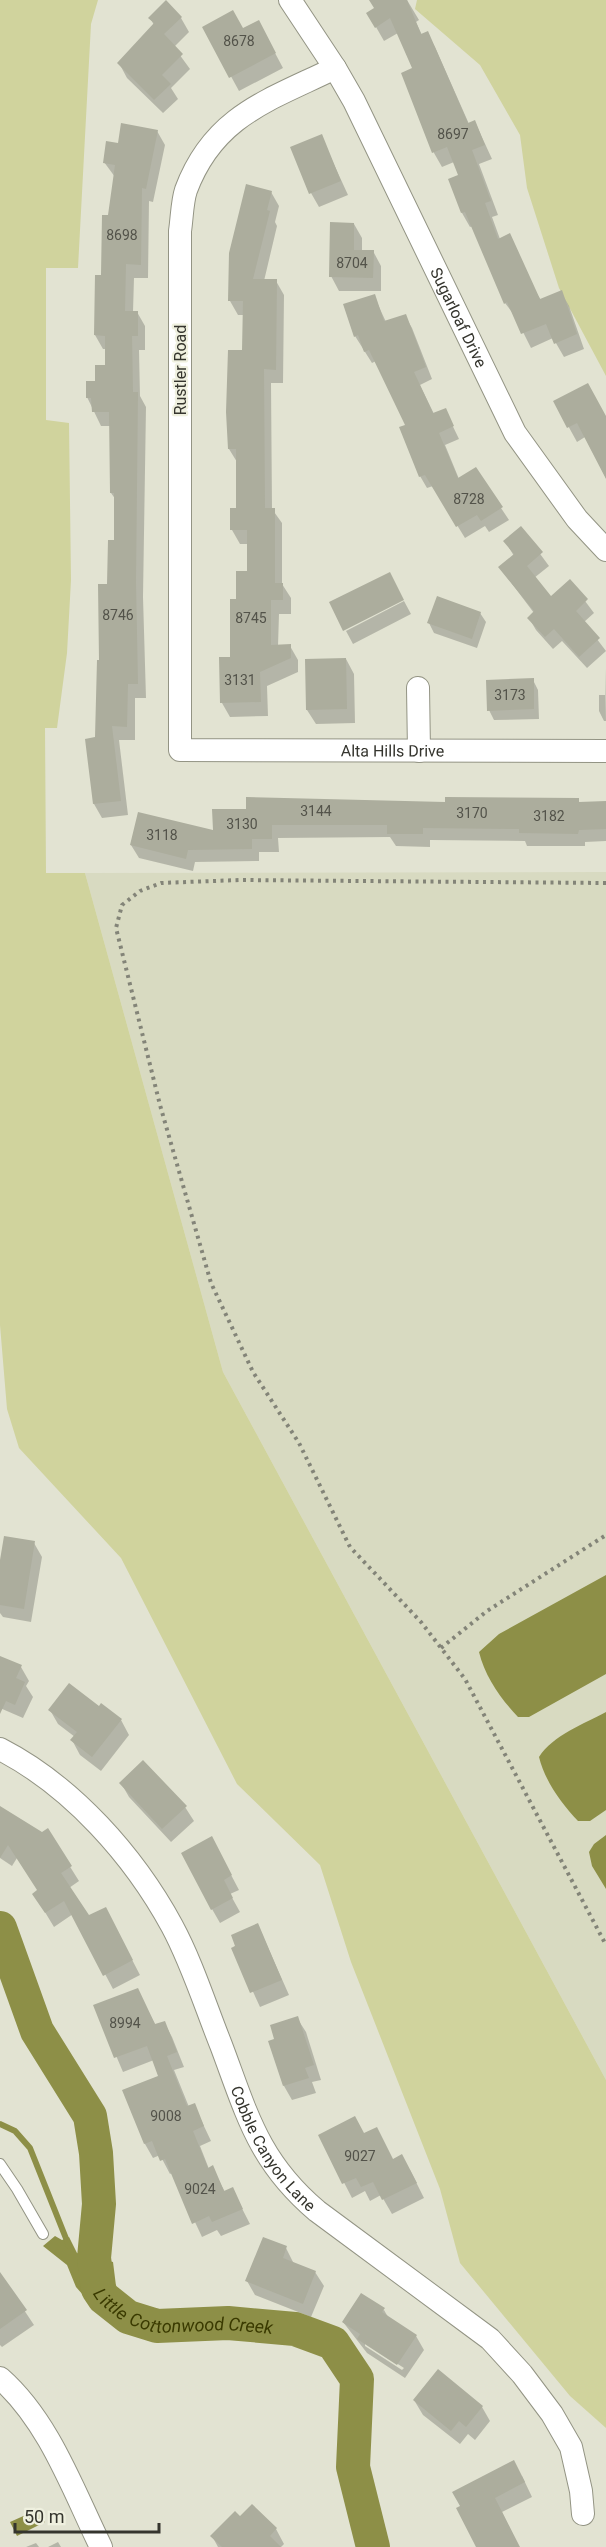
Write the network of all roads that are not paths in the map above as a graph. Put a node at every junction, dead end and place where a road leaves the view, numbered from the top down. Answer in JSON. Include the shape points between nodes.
{"nodes":[{"id":1,"x":290,"y":0,"type":"edge"},
{"id":2,"x":335,"y":68,"type":"junction"},
{"id":3,"x":606,"y":550,"type":"edge"},
{"id":4,"x":418,"y":688,"type":"dead end"},
{"id":5,"x":180,"y":750,"type":"joint"},
{"id":6,"x":606,"y":750,"type":"edge"},
{"id":7,"x":419,"y":751,"type":"junction"},
{"id":8,"x":0,"y":1749,"type":"edge"},
{"id":9,"x":0,"y":2164,"type":"edge"},
{"id":10,"x":43,"y":2234,"type":"dead end"},
{"id":11,"x":0,"y":2378,"type":"edge"},
{"id":12,"x":583,"y":2514,"type":"dead end"},
{"id":13,"x":101,"y":2547,"type":"edge"}],
"edges":[{"from":1,"to":2,"type":"street","name":"Sugarloaf Drive"},
{"from":2,"to":3,"type":"street","name":"Sugarloaf Drive","via":[[515,433],[577,519]]},
{"from":2,"to":5,"type":"street","name":"Rustler Road","via":[[246,112],[221,131],[200,160],[186,192],[180,231]]},
{"from":4,"to":7,"type":"street"},
{"from":5,"to":7,"type":"street","name":"Alta Hills Drive"},
{"from":6,"to":7,"type":"street","name":"Alta Hills Drive"},
{"from":8,"to":12,"type":"street","name":"Cobble Canyon Lane","via":[[39,1773],[79,1807],[146,1884],[173,1927],[189,1963],[255,2133],[291,2189],[490,2339],[522,2374],[571,2446]]},
{"from":9,"to":10,"type":"lane"},
{"from":11,"to":13,"type":"street","via":[[33,2413]]}]}
